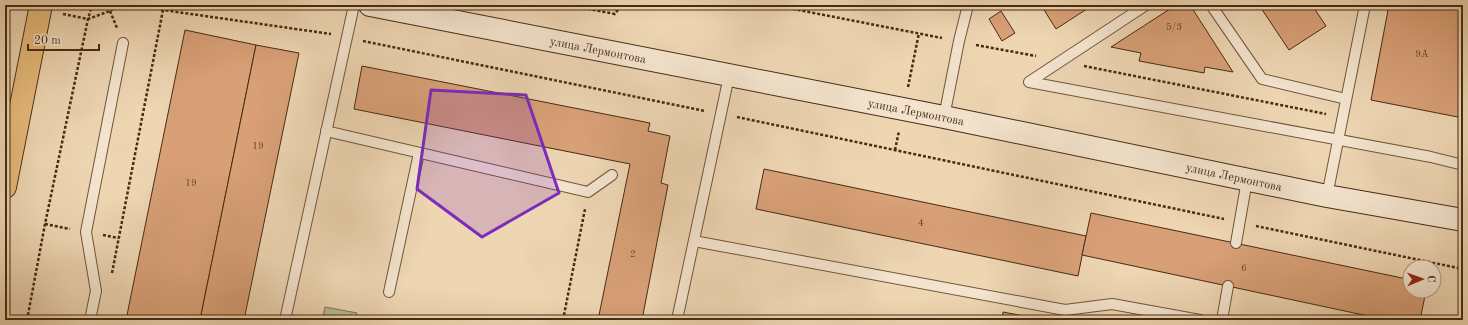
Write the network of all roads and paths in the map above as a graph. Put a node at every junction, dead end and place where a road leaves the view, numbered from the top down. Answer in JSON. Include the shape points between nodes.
{"nodes":[{"id":1,"x":41,"y":5,"type":"edge"},
{"id":2,"x":92,"y":5,"type":"edge"},
{"id":3,"x":119,"y":5,"type":"edge"},
{"id":4,"x":136,"y":5,"type":"edge"},
{"id":5,"x":354,"y":5,"type":"edge"},
{"id":6,"x":568,"y":5,"type":"edge"},
{"id":7,"x":620,"y":5,"type":"edge"},
{"id":8,"x":968,"y":5,"type":"edge"},
{"id":9,"x":1146,"y":5,"type":"edge"},
{"id":10,"x":1212,"y":5,"type":"edge"},
{"id":11,"x":1364,"y":5,"type":"edge"},
{"id":12,"x":383,"y":6,"type":"edge"},
{"id":13,"x":163,"y":10,"type":"junction"},
{"id":14,"x":88,"y":19,"type":"junction"},
{"id":15,"x":346,"y":38,"type":"junction"},
{"id":16,"x":123,"y":43,"type":"dead end"},
{"id":17,"x":729,"y":76,"type":"junction"},
{"id":18,"x":1346,"y":99,"type":"junction"},
{"id":19,"x":721,"y":114,"type":"junction"},
{"id":20,"x":944,"y":117,"type":"junction"},
{"id":21,"x":326,"y":131,"type":"junction"},
{"id":22,"x":1338,"y":140,"type":"junction"},
{"id":23,"x":419,"y":152,"type":"junction"},
{"id":24,"x":1463,"y":165,"type":"edge"},
{"id":25,"x":612,"y":175,"type":"dead end"},
{"id":26,"x":1247,"y":180,"type":"junction"},
{"id":27,"x":5,"y":187,"type":"edge"},
{"id":28,"x":588,"y":192,"type":"junction"},
{"id":29,"x":1327,"y":196,"type":"junction"},
{"id":30,"x":1463,"y":220,"type":"edge"},
{"id":31,"x":1240,"y":222,"type":"junction"},
{"id":32,"x":694,"y":241,"type":"junction"},
{"id":33,"x":1236,"y":244,"type":"dead end"},
{"id":34,"x":1463,"y":269,"type":"edge"},
{"id":35,"x":111,"y":276,"type":"dead end"},
{"id":36,"x":1228,"y":286,"type":"dead end"},
{"id":37,"x":389,"y":292,"type":"dead end"},
{"id":38,"x":1177,"y":318,"type":"edge"},
{"id":39,"x":27,"y":320,"type":"edge"},
{"id":40,"x":90,"y":320,"type":"edge"},
{"id":41,"x":285,"y":320,"type":"edge"},
{"id":42,"x":563,"y":320,"type":"edge"},
{"id":43,"x":677,"y":320,"type":"edge"},
{"id":44,"x":1200,"y":320,"type":"edge"},
{"id":45,"x":1222,"y":320,"type":"edge"}],
"edges":[{"from":1,"to":27,"type":"main road"},
{"from":2,"to":14,"type":"path"},
{"from":3,"to":14,"type":"path","via":[[110,12]]},
{"from":4,"to":13,"type":"path"},
{"from":5,"to":15,"type":"lane"},
{"from":6,"to":7,"type":"path","via":[[615,14]]},
{"from":8,"to":20,"type":"lane"},
{"from":9,"to":22,"type":"lane","via":[[1029,82]]},
{"from":10,"to":18,"type":"lane","via":[[1262,79]]},
{"from":11,"to":18,"type":"lane"},
{"from":12,"to":17,"type":"street","name":"улица Лермонтова"},
{"from":13,"to":15,"type":"path"},
{"from":13,"to":35,"type":"path"},
{"from":14,"to":39,"type":"path"},
{"from":15,"to":19,"type":"path"},
{"from":15,"to":21,"type":"lane"},
{"from":16,"to":40,"type":"lane","via":[[86,232],[96,291]]},
{"from":17,"to":19,"type":"lane"},
{"from":17,"to":20,"type":"street","name":"улица Лермонтова"},
{"from":18,"to":22,"type":"lane"},
{"from":19,"to":31,"type":"path"},
{"from":19,"to":32,"type":"lane"},
{"from":20,"to":26,"type":"street","name":"улица Лермонтова"},
{"from":21,"to":23,"type":"lane"},
{"from":21,"to":41,"type":"lane"},
{"from":22,"to":24,"type":"lane"},
{"from":22,"to":29,"type":"lane"},
{"from":23,"to":28,"type":"lane"},
{"from":23,"to":37,"type":"lane"},
{"from":25,"to":28,"type":"lane"},
{"from":26,"to":29,"type":"street","name":"улица Лермонтова"},
{"from":26,"to":31,"type":"lane"},
{"from":28,"to":42,"type":"path"},
{"from":29,"to":30,"type":"street","name":"улица Лермонтова"},
{"from":31,"to":33,"type":"lane"},
{"from":31,"to":34,"type":"path"},
{"from":32,"to":38,"type":"lane","via":[[1065,310],[1112,304]]},
{"from":32,"to":43,"type":"lane"},
{"from":36,"to":45,"type":"lane"},
{"from":38,"to":44,"type":"lane"}]}
